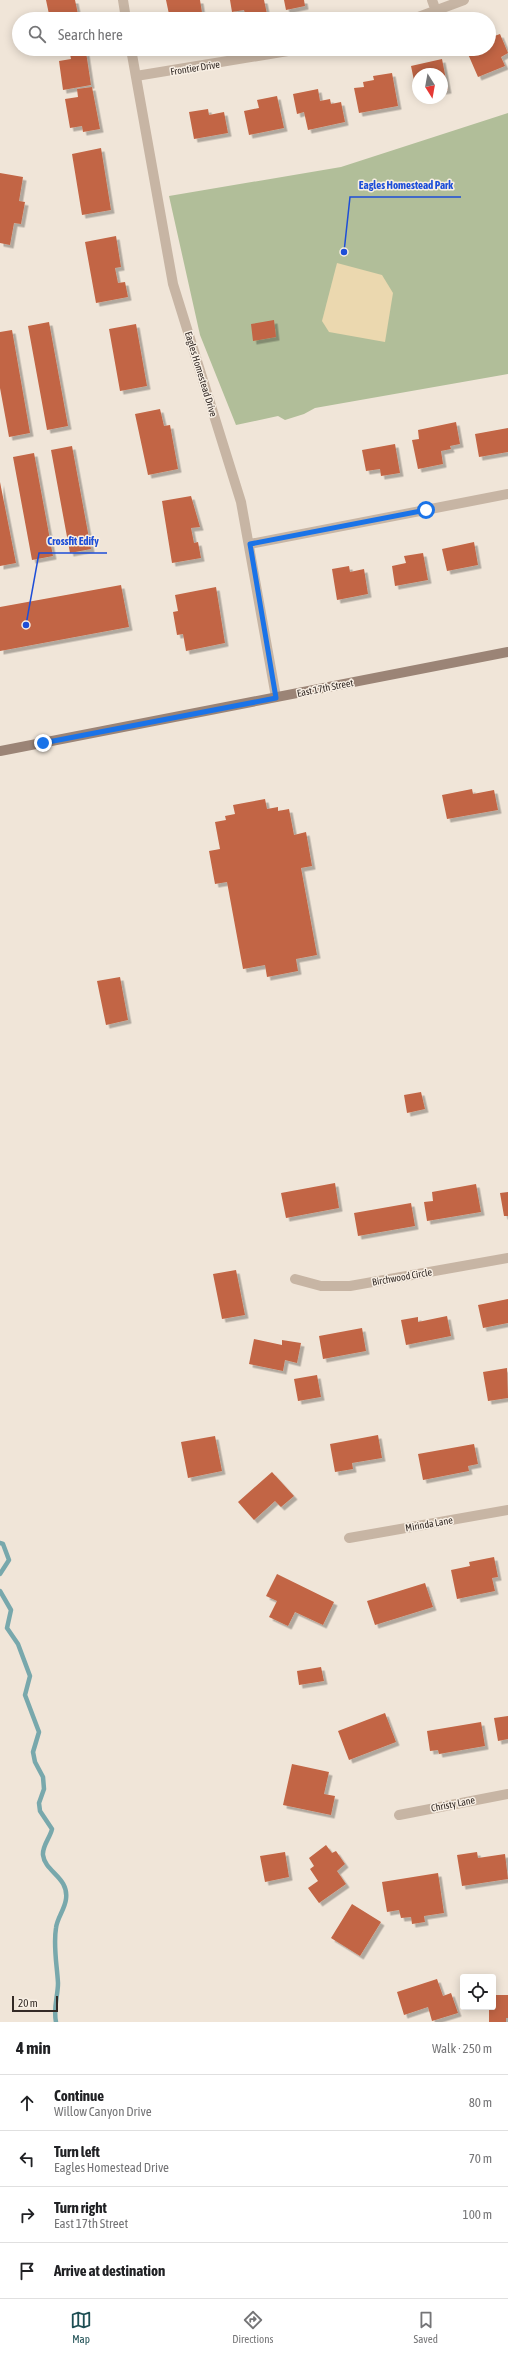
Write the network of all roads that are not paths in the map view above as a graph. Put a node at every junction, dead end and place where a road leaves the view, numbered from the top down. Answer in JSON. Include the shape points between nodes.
{"nodes":[{"id":1,"x":123,"y":0,"type":"edge"},
{"id":2,"x":432,"y":0,"type":"edge"},
{"id":3,"x":464,"y":0,"type":"edge"},
{"id":4,"x":436,"y":11,"type":"junction"},
{"id":5,"x":125,"y":12,"type":"edge"},
{"id":6,"x":433,"y":12,"type":"edge"},
{"id":7,"x":132,"y":56,"type":"edge"},
{"id":8,"x":257,"y":56,"type":"edge"},
{"id":9,"x":136,"y":76,"type":"junction"},
{"id":10,"x":508,"y":494,"type":"edge"},
{"id":11,"x":250,"y":544,"type":"junction"},
{"id":12,"x":508,"y":652,"type":"edge"},
{"id":13,"x":276,"y":698,"type":"junction"},
{"id":14,"x":0,"y":751,"type":"edge"},
{"id":15,"x":508,"y":1258,"type":"edge"},
{"id":16,"x":295,"y":1279,"type":"dead end"},
{"id":17,"x":508,"y":1510,"type":"edge"},
{"id":18,"x":349,"y":1538,"type":"dead end"},
{"id":19,"x":508,"y":1794,"type":"edge"},
{"id":20,"x":399,"y":1815,"type":"dead end"}],
"edges":[{"from":1,"to":5,"type":"street"},
{"from":2,"to":4,"type":"street"},
{"from":3,"to":4,"type":"street"},
{"from":4,"to":6,"type":"street"},
{"from":7,"to":9,"type":"street","name":"Eagles Homestead Drive"},
{"from":8,"to":9,"type":"street","name":"Frontier Drive"},
{"from":9,"to":11,"type":"street","name":"Eagles Homestead Drive","via":[[173,284],[240,502]]},
{"from":10,"to":11,"type":"street"},
{"from":11,"to":13,"type":"street","name":"Eagles Homestead Drive"},
{"from":12,"to":13,"type":"main road","name":"East 17th Street"},
{"from":13,"to":14,"type":"main road","name":"East 17th Street"},
{"from":15,"to":16,"type":"street","name":"Birchwood Circle","via":[[350,1286],[321,1286]]},
{"from":17,"to":18,"type":"street","name":"Mirinda Lane"},
{"from":19,"to":20,"type":"street","name":"Christy Lane"}]}
